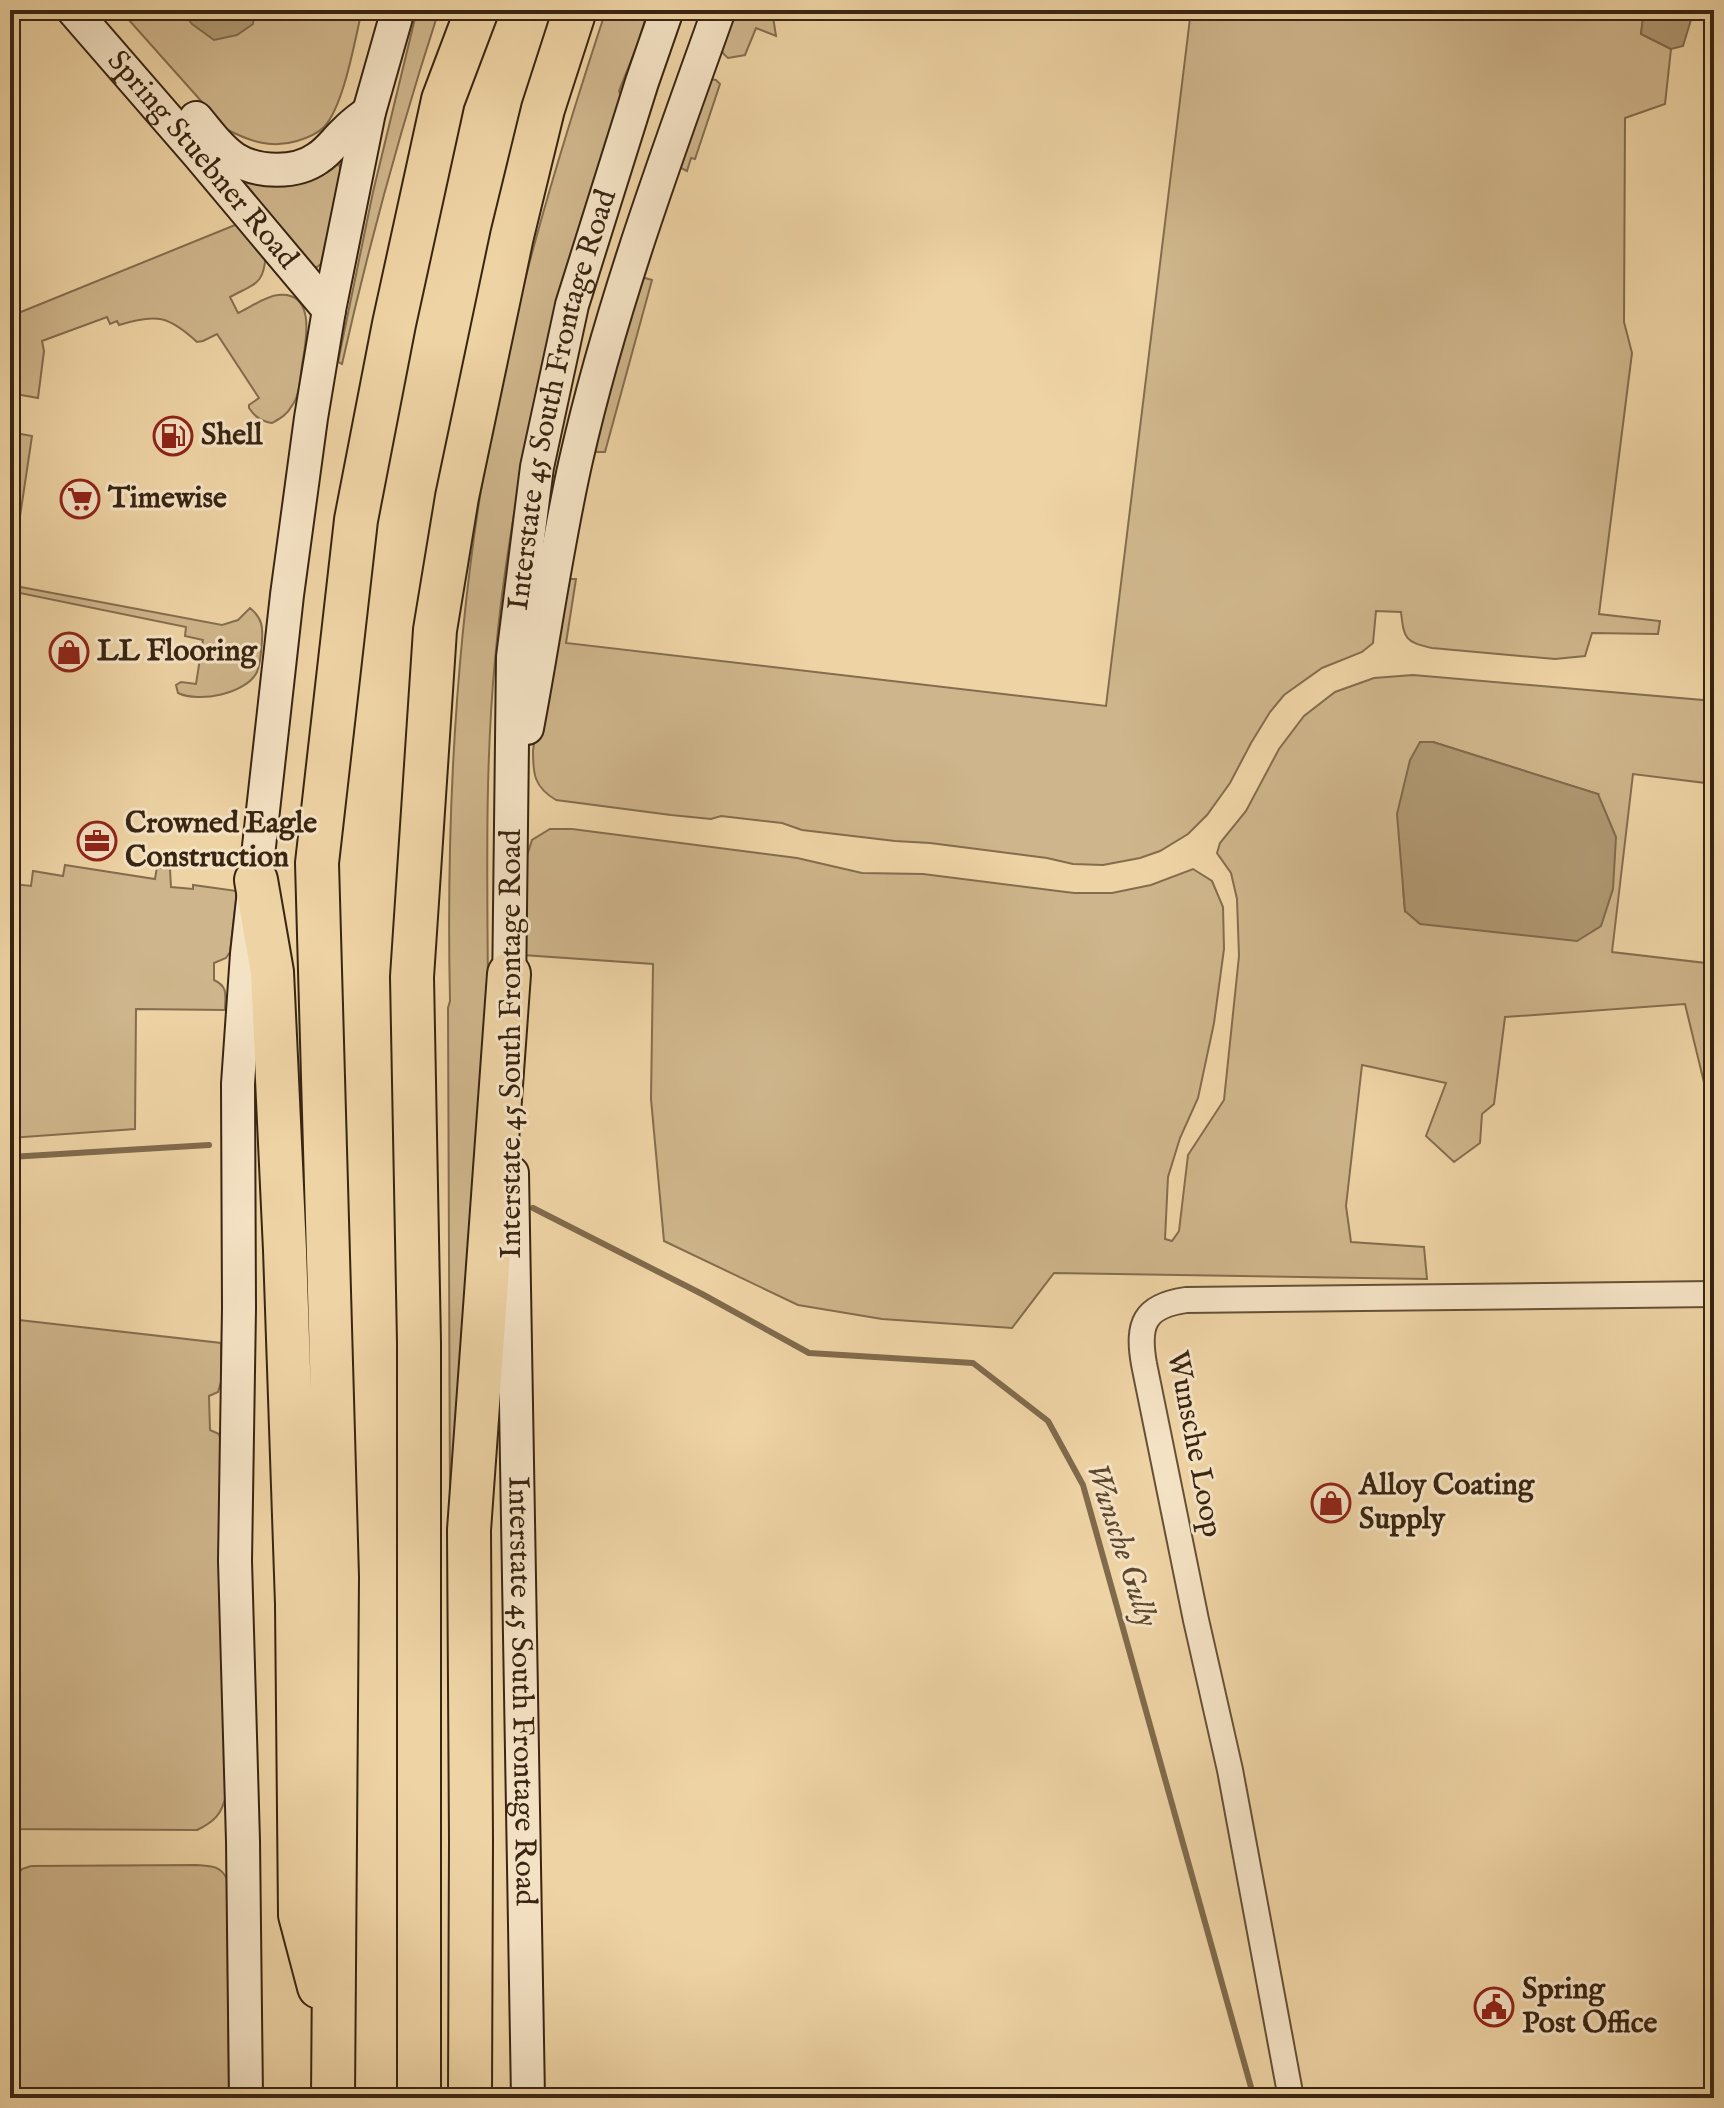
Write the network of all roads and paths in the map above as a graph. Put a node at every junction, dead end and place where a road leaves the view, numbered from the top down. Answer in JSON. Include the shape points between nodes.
{"nodes":[{"id":1,"x":73,"y":10,"type":"edge"},
{"id":2,"x":100,"y":10,"type":"edge"},
{"id":3,"x":398,"y":10,"type":"edge"},
{"id":4,"x":477,"y":10,"type":"edge"},
{"id":5,"x":575,"y":10,"type":"edge"},
{"id":6,"x":667,"y":10,"type":"edge"},
{"id":7,"x":719,"y":10,"type":"edge"},
{"id":8,"x":369,"y":112,"type":"junction"},
{"id":9,"x":329,"y":310,"type":"junction"},
{"id":10,"x":511,"y":809,"type":"junction"},
{"id":11,"x":256,"y":880,"type":"junction"},
{"id":12,"x":509,"y":974,"type":"junction"},
{"id":13,"x":1714,"y":1294,"type":"edge"},
{"id":14,"x":333,"y":2042,"type":"junction"},
{"id":15,"x":246,"y":2098,"type":"edge"},
{"id":16,"x":333,"y":2098,"type":"edge"},
{"id":17,"x":419,"y":2098,"type":"edge"},
{"id":18,"x":470,"y":2098,"type":"edge"},
{"id":19,"x":528,"y":2098,"type":"edge"},
{"id":20,"x":1291,"y":2098,"type":"edge"}],
"edges":[{"from":1,"to":9,"type":"main road","name":"Spring Stuebner Road"},
{"from":2,"to":8,"type":"main road","name":"Spring Stuebner Road","via":[[237,160],[274,170],[307,165]]},
{"from":3,"to":8,"type":"main road"},
{"from":4,"to":14,"type":"highway","via":[[443,100],[356,520],[317,863],[337,1577]]},
{"from":5,"to":17,"type":"highway","via":[[543,109],[509,251],[457,497],[434,646],[412,977],[419,1343]]},
{"from":6,"to":10,"type":"main road","name":"Interstate 45 South Frontage Road","via":[[572,305],[537,467],[513,657]]},
{"from":7,"to":10,"type":"main road","via":[[631,263],[591,399],[555,561]]},
{"from":8,"to":9,"type":"main road"},
{"from":9,"to":11,"type":"main road","via":[[287,595]]},
{"from":10,"to":12,"type":"main road","name":"Interstate 45 South Frontage Road"},
{"from":11,"to":14,"type":"highway","via":[[272,972],[285,1250],[297,1604],[300,1915]]},
{"from":11,"to":15,"type":"main road","via":[[238,1084],[235,1561]]},
{"from":12,"to":18,"type":"highway","via":[[469,1530]]},
{"from":12,"to":19,"type":"main road","name":"Interstate 45 South Frontage Road"},
{"from":13,"to":20,"type":"street","name":"Wunsche Loop","via":[[1186,1300],[1159,1307],[1145,1323],[1144,1364],[1230,1770]]},
{"from":14,"to":16,"type":"highway"}]}
